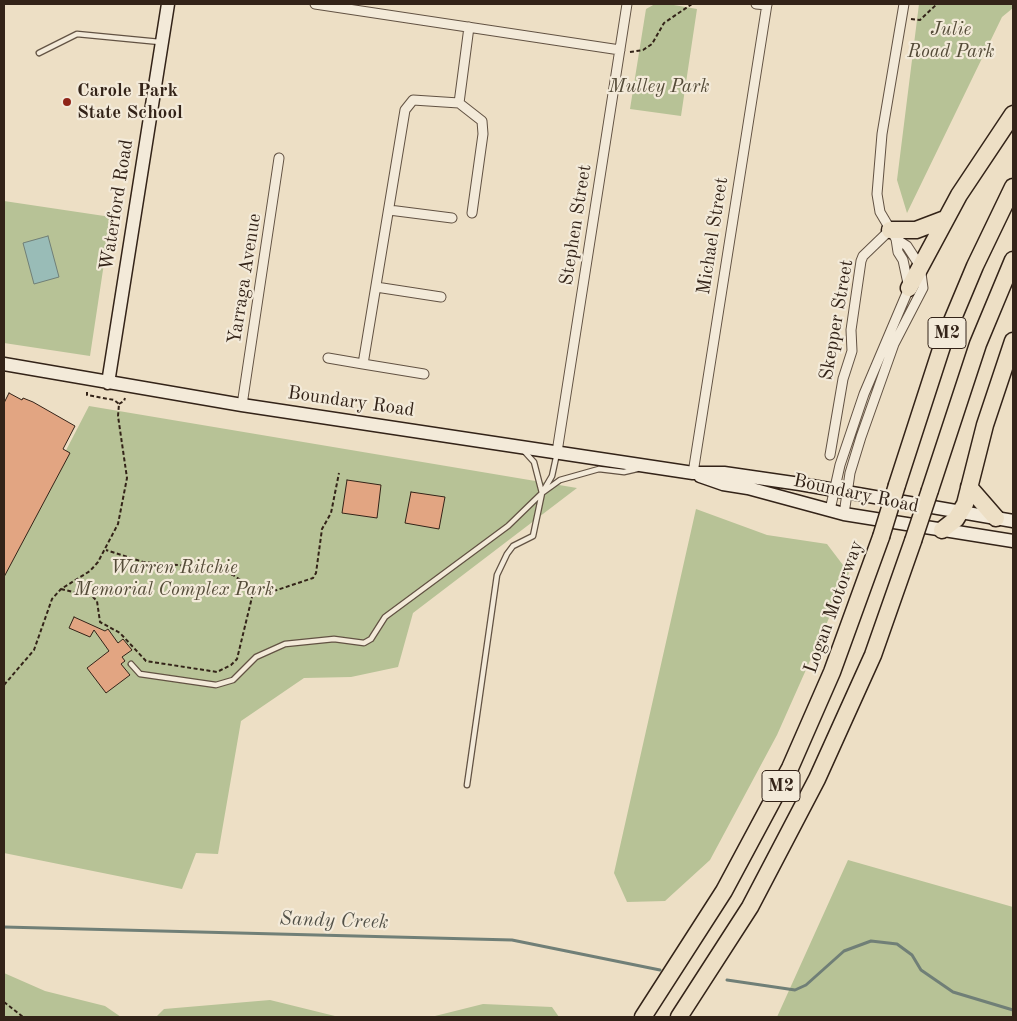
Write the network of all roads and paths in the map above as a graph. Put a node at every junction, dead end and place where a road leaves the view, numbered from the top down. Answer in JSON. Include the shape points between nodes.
{"nodes":[{"id":1,"x":168,"y":4,"type":"edge"},
{"id":2,"x":315,"y":4,"type":"edge"},
{"id":3,"x":628,"y":4,"type":"edge"},
{"id":4,"x":692,"y":4,"type":"edge"},
{"id":5,"x":756,"y":4,"type":"edge"},
{"id":6,"x":904,"y":4,"type":"edge"},
{"id":7,"x":937,"y":4,"type":"edge"},
{"id":8,"x":767,"y":5,"type":"edge"},
{"id":9,"x":902,"y":18,"type":"junction"},
{"id":10,"x":469,"y":27,"type":"junction"},
{"id":11,"x":162,"y":42,"type":"junction"},
{"id":12,"x":620,"y":50,"type":"junction"},
{"id":13,"x":40,"y":53,"type":"dead end"},
{"id":14,"x":459,"y":103,"type":"junction"},
{"id":15,"x":1013,"y":114,"type":"edge"},
{"id":16,"x":279,"y":158,"type":"dead end"},
{"id":17,"x":1013,"y":187,"type":"edge"},
{"id":18,"x":389,"y":210,"type":"junction"},
{"id":19,"x":472,"y":213,"type":"dead end"},
{"id":20,"x":452,"y":218,"type":"dead end"},
{"id":21,"x":945,"y":219,"type":"junction"},
{"id":22,"x":893,"y":235,"type":"junction"},
{"id":23,"x":1013,"y":260,"type":"edge"},
{"id":24,"x":920,"y":266,"type":"junction"},
{"id":25,"x":376,"y":287,"type":"junction"},
{"id":26,"x":909,"y":288,"type":"junction"},
{"id":27,"x":441,"y":297,"type":"dead end"},
{"id":28,"x":1013,"y":341,"type":"edge"},
{"id":29,"x":328,"y":358,"type":"dead end"},
{"id":30,"x":4,"y":364,"type":"edge"},
{"id":31,"x":363,"y":364,"type":"junction"},
{"id":32,"x":424,"y":374,"type":"dead end"},
{"id":33,"x":108,"y":383,"type":"junction"},
{"id":34,"x":88,"y":392,"type":"dead end"},
{"id":35,"x":125,"y":398,"type":"dead end"},
{"id":36,"x":119,"y":404,"type":"junction"},
{"id":37,"x":242,"y":405,"type":"junction"},
{"id":38,"x":520,"y":446,"type":"junction"},
{"id":39,"x":557,"y":452,"type":"junction"},
{"id":40,"x":830,"y":456,"type":"dead end"},
{"id":41,"x":648,"y":466,"type":"junction"},
{"id":42,"x":339,"y":473,"type":"dead end"},
{"id":43,"x":693,"y":473,"type":"junction"},
{"id":44,"x":969,"y":487,"type":"junction"},
{"id":45,"x":841,"y":490,"type":"junction"},
{"id":46,"x":542,"y":493,"type":"junction"},
{"id":47,"x":830,"y":510,"type":"junction"},
{"id":48,"x":962,"y":512,"type":"junction"},
{"id":49,"x":844,"y":514,"type":"junction"},
{"id":50,"x":996,"y":518,"type":"junction"},
{"id":51,"x":1013,"y":520,"type":"edge"},
{"id":52,"x":942,"y":530,"type":"junction"},
{"id":53,"x":1013,"y":541,"type":"edge"},
{"id":54,"x":106,"y":550,"type":"junction"},
{"id":55,"x":61,"y":589,"type":"junction"},
{"id":56,"x":254,"y":589,"type":"junction"},
{"id":57,"x":131,"y":664,"type":"dead end"},
{"id":58,"x":4,"y":685,"type":"edge"},
{"id":59,"x":467,"y":785,"type":"dead end"},
{"id":60,"x":4,"y":1002,"type":"edge"},
{"id":61,"x":23,"y":1017,"type":"edge"},
{"id":62,"x":643,"y":1017,"type":"edge"},
{"id":63,"x":679,"y":1017,"type":"edge"}],
"edges":[{"from":1,"to":11,"type":"main road","name":"Waterford Road"},
{"from":2,"to":10,"type":"street"},
{"from":3,"to":12,"type":"street","name":"Stephen Street"},
{"from":4,"to":12,"type":"path","via":[[664,22],[652,44],[643,50],[634,53]]},
{"from":5,"to":8,"type":"street"},
{"from":6,"to":9,"type":"street"},
{"from":7,"to":9,"type":"path","via":[[920,20]]},
{"from":8,"to":43,"type":"street","name":"Michael Street"},
{"from":9,"to":22,"type":"street","via":[[877,169],[878,203]]},
{"from":10,"to":12,"type":"street"},
{"from":10,"to":14,"type":"street"},
{"from":11,"to":13,"type":"lane","via":[[77,34]]},
{"from":11,"to":33,"type":"main road","name":"Waterford Road"},
{"from":12,"to":39,"type":"street","name":"Stephen Street"},
{"from":14,"to":18,"type":"street","via":[[413,100],[405,110]]},
{"from":14,"to":19,"type":"street","via":[[482,121]]},
{"from":15,"to":21,"type":"highway"},
{"from":16,"to":37,"type":"street","name":"Yarraga Avenue"},
{"from":17,"to":62,"type":"highway","name":"Logan Motorway","number":"M2","bridge":true,"via":[[947,332],[881,537],[832,672],[790,768],[720,899]]},
{"from":18,"to":20,"type":"street"},
{"from":18,"to":25,"type":"street"},
{"from":21,"to":22,"type":"highway"},
{"from":21,"to":24,"type":"highway"},
{"from":22,"to":24,"type":"street","via":[[907,246]]},
{"from":22,"to":26,"type":"street","via":[[906,268]]},
{"from":22,"to":40,"type":"street","name":"Skepper Street","via":[[863,256],[861,261],[851,330],[852,351],[843,379]]},
{"from":23,"to":63,"type":"highway","number":"M2","bridge":true,"via":[[978,344],[869,664],[817,779],[750,907]]},
{"from":24,"to":26,"type":"highway"},
{"from":24,"to":45,"type":"street","via":[[921,293],[894,344]]},
{"from":25,"to":27,"type":"street"},
{"from":25,"to":31,"type":"street"},
{"from":26,"to":45,"type":"street","via":[[870,378],[840,465]]},
{"from":28,"to":44,"type":"highway"},
{"from":29,"to":31,"type":"street"},
{"from":30,"to":33,"type":"main road","name":"Boundary Road"},
{"from":31,"to":32,"type":"street"},
{"from":33,"to":37,"type":"main road","name":"Boundary Road"},
{"from":34,"to":36,"type":"path","via":[[87,395]]},
{"from":35,"to":36,"type":"path"},
{"from":36,"to":54,"type":"path","via":[[128,478],[118,524]]},
{"from":37,"to":38,"type":"main road","name":"Boundary Road"},
{"from":38,"to":39,"type":"main road","name":"Boundary Road"},
{"from":38,"to":46,"type":"lane","via":[[534,462]]},
{"from":39,"to":41,"type":"main road","name":"Boundary Road"},
{"from":39,"to":46,"type":"lane","via":[[552,476]]},
{"from":41,"to":43,"type":"main road","name":"Boundary Road"},
{"from":41,"to":46,"type":"lane","via":[[624,472],[599,469],[585,472],[560,480]]},
{"from":42,"to":56,"type":"path","via":[[331,513],[322,529],[313,578],[274,591]]},
{"from":43,"to":45,"type":"main road","name":"Boundary Road","via":[[724,473]]},
{"from":43,"to":47,"type":"main road","name":"Boundary Road","via":[[723,484]]},
{"from":44,"to":48,"type":"highway"},
{"from":44,"to":50,"type":"highway"},
{"from":45,"to":47,"type":"street"},
{"from":45,"to":48,"type":"main road","name":"Boundary Road"},
{"from":45,"to":49,"type":"street"},
{"from":46,"to":57,"type":"lane","via":[[508,526],[385,617],[371,639],[364,643],[334,639],[285,644],[256,657],[233,680],[216,685],[140,674]]},
{"from":46,"to":59,"type":"lane","via":[[534,536],[513,546],[497,575]]},
{"from":47,"to":49,"type":"main road","name":"Boundary Road"},
{"from":48,"to":50,"type":"main road","name":"Boundary Road"},
{"from":48,"to":52,"type":"highway"},
{"from":49,"to":52,"type":"main road","name":"Boundary Road"},
{"from":50,"to":51,"type":"main road","name":"Boundary Road"},
{"from":52,"to":53,"type":"main road","name":"Boundary Road"},
{"from":54,"to":55,"type":"path","via":[[90,570]]},
{"from":54,"to":56,"type":"path","via":[[143,562],[210,568],[233,575]]},
{"from":55,"to":56,"type":"path","via":[[93,597],[97,601],[100,622],[120,632],[146,661],[217,672],[228,668],[236,658]]},
{"from":55,"to":58,"type":"path","via":[[46,612],[34,650]]},
{"from":60,"to":61,"type":"path"}]}
